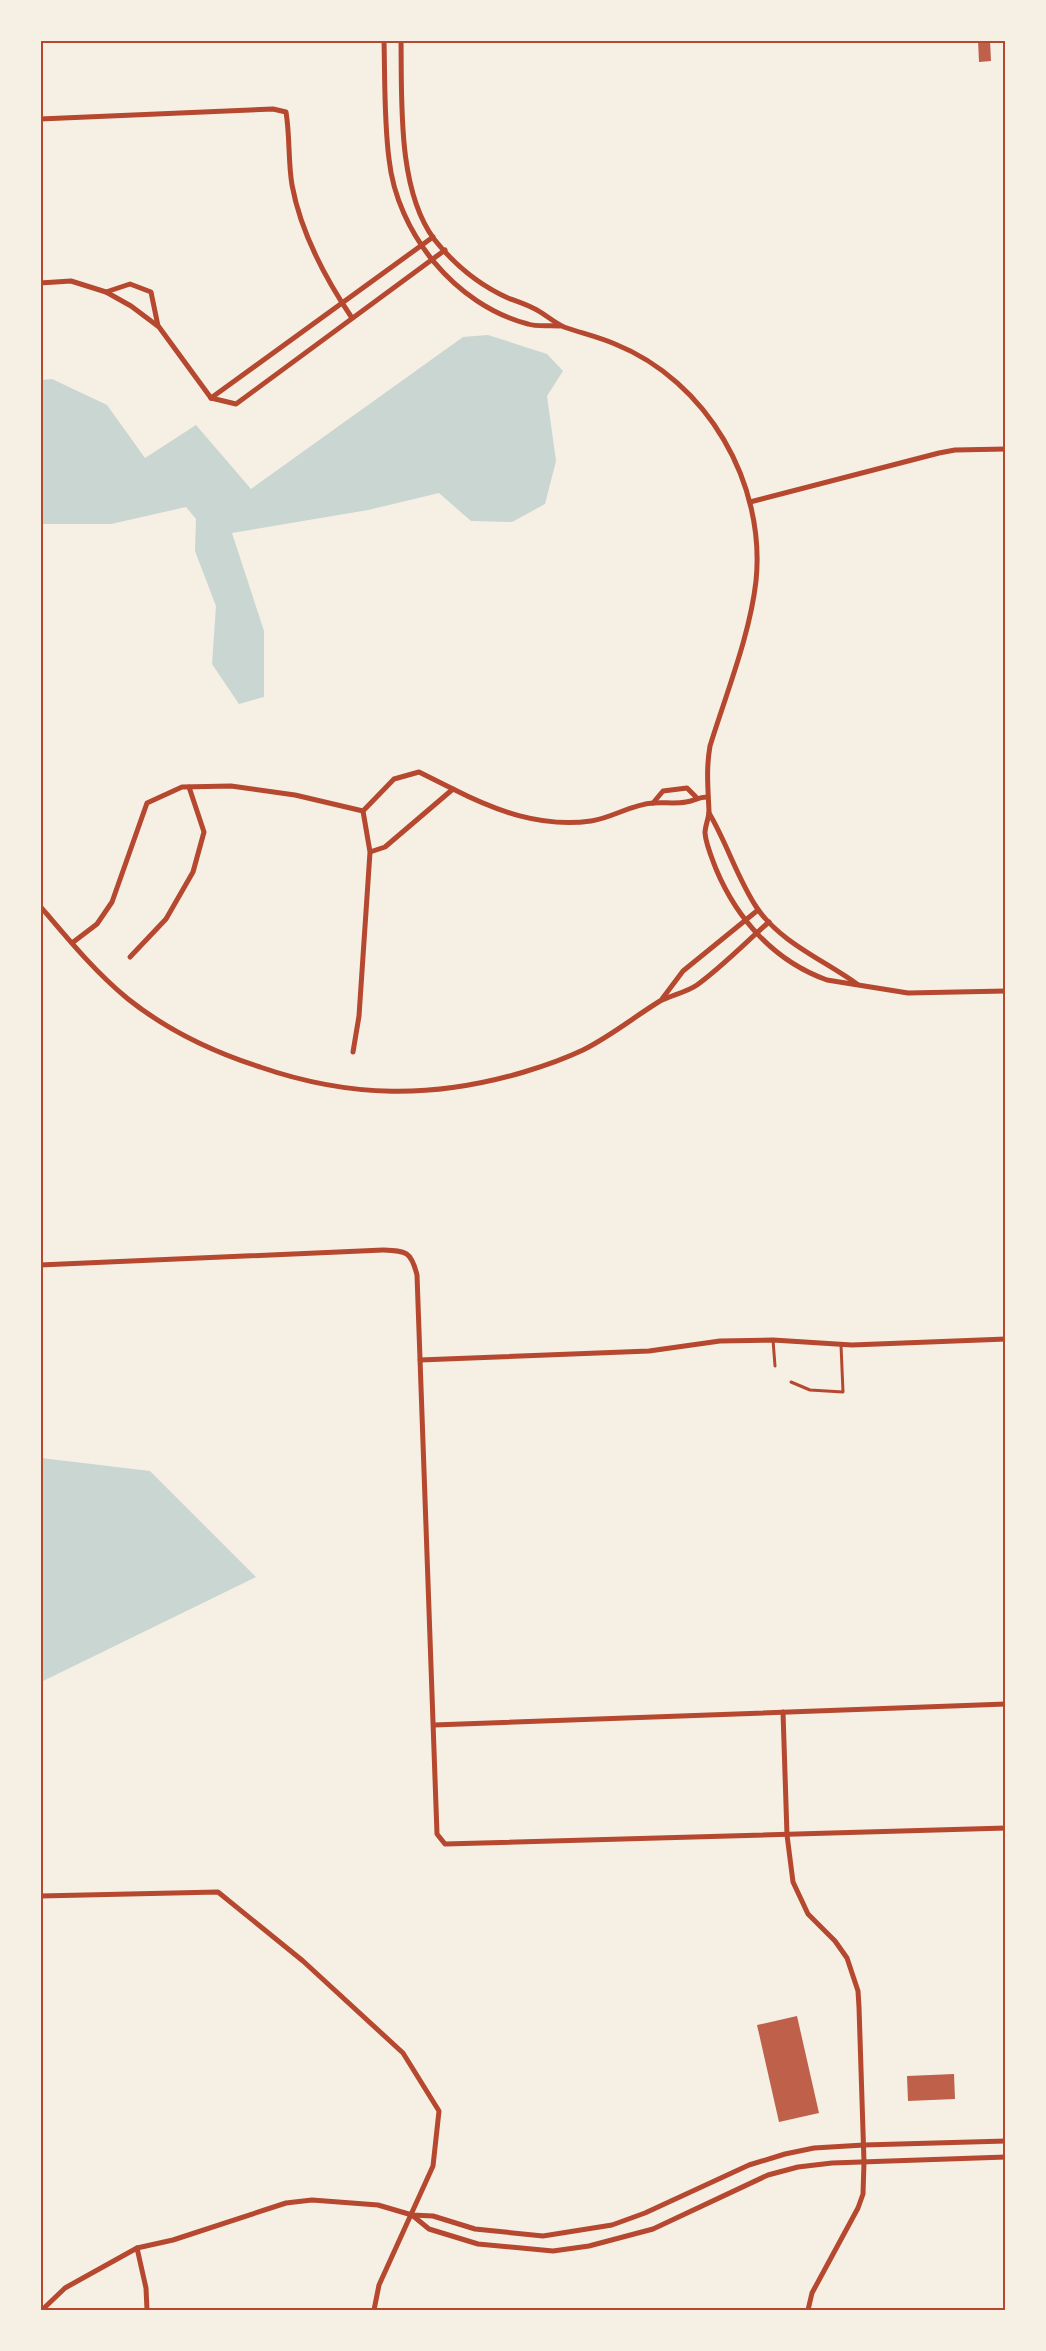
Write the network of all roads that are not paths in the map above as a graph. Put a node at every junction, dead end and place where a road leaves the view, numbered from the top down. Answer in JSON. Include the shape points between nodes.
{"nodes":[{"id":1,"x":384,"y":40,"type":"edge"},
{"id":2,"x":401,"y":40,"type":"edge"},
{"id":3,"x":40,"y":119,"type":"edge"},
{"id":4,"x":433,"y":237,"type":"junction"},
{"id":5,"x":422,"y":246,"type":"junction"},
{"id":6,"x":445,"y":250,"type":"junction"},
{"id":7,"x":432,"y":259,"type":"junction"},
{"id":8,"x":40,"y":283,"type":"edge"},
{"id":9,"x":106,"y":292,"type":"junction"},
{"id":10,"x":343,"y":304,"type":"junction"},
{"id":11,"x":352,"y":318,"type":"junction"},
{"id":12,"x":561,"y":326,"type":"junction"},
{"id":13,"x":159,"y":327,"type":"junction"},
{"id":14,"x":211,"y":398,"type":"junction"},
{"id":15,"x":1005,"y":449,"type":"edge"},
{"id":16,"x":750,"y":502,"type":"junction"},
{"id":17,"x":189,"y":787,"type":"junction"},
{"id":18,"x":453,"y":789,"type":"junction"},
{"id":19,"x":696,"y":797,"type":"junction"},
{"id":20,"x":707,"y":797,"type":"junction"},
{"id":21,"x":653,"y":802,"type":"junction"},
{"id":22,"x":363,"y":811,"type":"junction"},
{"id":23,"x":709,"y":813,"type":"junction"},
{"id":24,"x":370,"y":852,"type":"junction"},
{"id":25,"x":40,"y":906,"type":"edge"},
{"id":26,"x":758,"y":910,"type":"junction"},
{"id":27,"x":744,"y":921,"type":"junction"},
{"id":28,"x":769,"y":922,"type":"junction"},
{"id":29,"x":756,"y":933,"type":"junction"},
{"id":30,"x":72,"y":943,"type":"junction"},
{"id":31,"x":130,"y":957,"type":"dead end"},
{"id":32,"x":858,"y":985,"type":"junction"},
{"id":33,"x":1005,"y":991,"type":"edge"},
{"id":34,"x":661,"y":1000,"type":"junction"},
{"id":35,"x":352,"y":1052,"type":"dead end"},
{"id":36,"x":40,"y":1265,"type":"edge"},
{"id":37,"x":1005,"y":1339,"type":"edge"},
{"id":38,"x":773,"y":1340,"type":"junction"},
{"id":39,"x":841,"y":1345,"type":"junction"},
{"id":40,"x":420,"y":1360,"type":"junction"},
{"id":41,"x":775,"y":1366,"type":"dead end"},
{"id":42,"x":791,"y":1382,"type":"dead end"},
{"id":43,"x":1005,"y":1704,"type":"edge"},
{"id":44,"x":783,"y":1712,"type":"junction"},
{"id":45,"x":434,"y":1725,"type":"junction"},
{"id":46,"x":1005,"y":1828,"type":"edge"},
{"id":47,"x":787,"y":1835,"type":"junction"},
{"id":48,"x":40,"y":1896,"type":"edge"},
{"id":49,"x":1005,"y":2141,"type":"edge"},
{"id":50,"x":864,"y":2145,"type":"junction"},
{"id":51,"x":1005,"y":2157,"type":"edge"},
{"id":52,"x":864,"y":2162,"type":"junction"},
{"id":53,"x":412,"y":2215,"type":"junction"},
{"id":54,"x":137,"y":2248,"type":"junction"},
{"id":55,"x":42,"y":2310,"type":"edge"},
{"id":56,"x":147,"y":2310,"type":"edge"},
{"id":57,"x":374,"y":2310,"type":"edge"},
{"id":58,"x":808,"y":2310,"type":"edge"}],
"edges":[{"from":1,"to":5,"type":"street","via":[[389,160],[402,211]]},
{"from":2,"to":4,"type":"street","via":[[407,161],[411,185]]},
{"from":3,"to":10,"type":"street","via":[[286,112],[292,184],[301,216],[328,282]]},
{"from":4,"to":5,"type":"street"},
{"from":4,"to":6,"type":"street"},
{"from":5,"to":7,"type":"street"},
{"from":5,"to":10,"type":"street"},
{"from":6,"to":7,"type":"street"},
{"from":6,"to":12,"type":"street","via":[[481,284],[534,308]]},
{"from":7,"to":11,"type":"street"},
{"from":7,"to":12,"type":"street","via":[[473,298],[497,312],[529,325]]},
{"from":8,"to":9,"type":"street","via":[[71,281]]},
{"from":9,"to":13,"type":"street"},
{"from":9,"to":13,"type":"street","via":[[130,284],[151,291]]},
{"from":10,"to":11,"type":"street"},
{"from":10,"to":14,"type":"street"},
{"from":11,"to":14,"type":"street","via":[[236,404]]},
{"from":12,"to":16,"type":"street","via":[[616,344],[660,370],[684,390],[721,434],[735,458]]},
{"from":13,"to":14,"type":"street"},
{"from":15,"to":16,"type":"street","via":[[939,453]]},
{"from":16,"to":20,"type":"street","via":[[757,560],[755,589],[710,746]]},
{"from":17,"to":22,"type":"street","via":[[231,786],[295,795]]},
{"from":17,"to":30,"type":"street","via":[[147,803],[112,902],[97,924]]},
{"from":17,"to":31,"type":"street","via":[[204,832],[193,872],[166,919]]},
{"from":18,"to":21,"type":"street","via":[[513,815],[555,823],[592,820]]},
{"from":18,"to":22,"type":"street","via":[[419,772],[394,779]]},
{"from":18,"to":24,"type":"street","via":[[385,847]]},
{"from":19,"to":20,"type":"street"},
{"from":19,"to":21,"type":"street","via":[[688,802]]},
{"from":19,"to":21,"type":"street","via":[[687,788],[663,791]]},
{"from":20,"to":23,"type":"street"},
{"from":22,"to":24,"type":"street"},
{"from":23,"to":26,"type":"street"},
{"from":23,"to":27,"type":"street","via":[[705,833],[709,851]]},
{"from":24,"to":35,"type":"street"},
{"from":25,"to":30,"type":"street"},
{"from":26,"to":27,"type":"street"},
{"from":26,"to":28,"type":"street"},
{"from":27,"to":29,"type":"street"},
{"from":27,"to":34,"type":"street","via":[[683,971]]},
{"from":28,"to":29,"type":"street"},
{"from":28,"to":32,"type":"street"},
{"from":29,"to":32,"type":"street","via":[[815,976]]},
{"from":29,"to":34,"type":"street","via":[[696,986]]},
{"from":30,"to":34,"type":"street","via":[[128,999],[219,1054],[285,1076],[388,1092],[443,1090],[497,1080],[548,1064],[610,1035]]},
{"from":32,"to":33,"type":"street","via":[[908,993]]},
{"from":36,"to":40,"type":"street","via":[[402,1251],[414,1261],[417,1275]]},
{"from":37,"to":39,"type":"street"},
{"from":38,"to":39,"type":"street"},
{"from":38,"to":40,"type":"street","via":[[720,1341],[649,1351]]},
{"from":38,"to":41,"type":"lane"},
{"from":39,"to":42,"type":"lane","via":[[843,1392],[810,1390]]},
{"from":40,"to":45,"type":"street"},
{"from":43,"to":44,"type":"street"},
{"from":44,"to":45,"type":"street"},
{"from":44,"to":47,"type":"street"},
{"from":45,"to":47,"type":"street","via":[[437,1834],[445,1844]]},
{"from":46,"to":47,"type":"street"},
{"from":47,"to":50,"type":"street","via":[[789,1866],[799,1899],[847,1958],[858,1991]]},
{"from":48,"to":53,"type":"street","via":[[218,1892],[265,1929],[403,2053],[439,2111],[433,2166]]},
{"from":49,"to":50,"type":"street"},
{"from":50,"to":52,"type":"street"},
{"from":50,"to":53,"type":"street","via":[[785,2154],[749,2165],[645,2213],[577,2232],[512,2234]]},
{"from":51,"to":52,"type":"street"},
{"from":52,"to":53,"type":"street","via":[[821,2164],[768,2175],[653,2229],[553,2251],[478,2244],[429,2229]]},
{"from":52,"to":58,"type":"street","via":[[863,2194],[858,2208]]},
{"from":53,"to":54,"type":"street","via":[[378,2205],[312,2200],[276,2206]]},
{"from":53,"to":57,"type":"street","via":[[379,2285]]},
{"from":54,"to":55,"type":"street","via":[[65,2288]]},
{"from":54,"to":56,"type":"street"}]}
